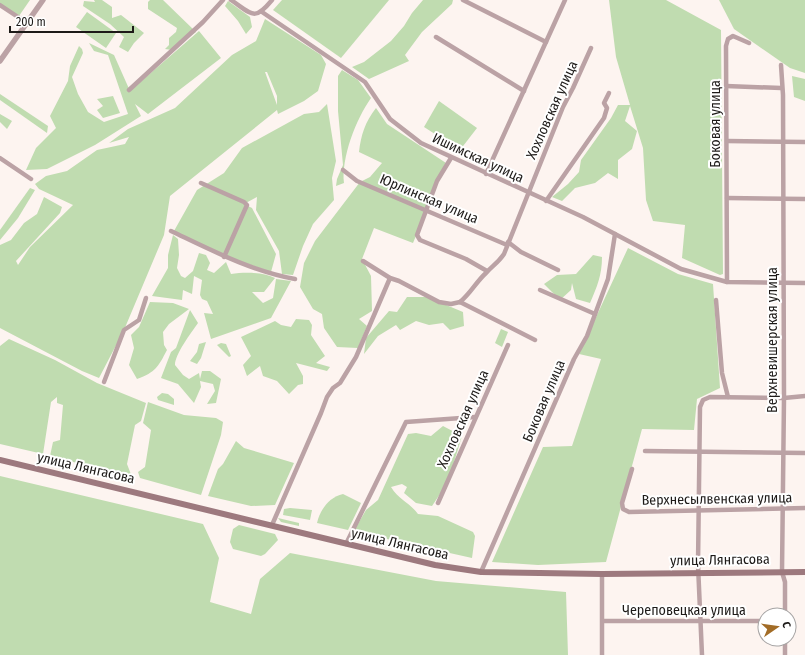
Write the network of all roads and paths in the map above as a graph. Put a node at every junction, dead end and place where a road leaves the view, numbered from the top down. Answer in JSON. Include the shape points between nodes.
{"nodes":[{"id":1,"x":43,"y":0,"type":"edge"},
{"id":2,"x":223,"y":0,"type":"edge"},
{"id":3,"x":231,"y":0,"type":"edge"},
{"id":4,"x":272,"y":0,"type":"edge"},
{"id":5,"x":464,"y":0,"type":"edge"},
{"id":6,"x":565,"y":0,"type":"edge"},
{"id":7,"x":0,"y":5,"type":"edge"},
{"id":8,"x":262,"y":12,"type":"junction"},
{"id":9,"x":27,"y":23,"type":"junction"},
{"id":10,"x":436,"y":37,"type":"dead end"},
{"id":11,"x":546,"y":42,"type":"junction"},
{"id":12,"x":748,"y":43,"type":"dead end"},
{"id":13,"x":592,"y":48,"type":"dead end"},
{"id":14,"x":0,"y":60,"type":"edge"},
{"id":15,"x":781,"y":65,"type":"dead end"},
{"id":16,"x":726,"y":86,"type":"junction"},
{"id":17,"x":781,"y":88,"type":"junction"},
{"id":18,"x":130,"y":90,"type":"dead end"},
{"id":19,"x":524,"y":91,"type":"junction"},
{"id":20,"x":609,"y":93,"type":"dead end"},
{"id":21,"x":727,"y":141,"type":"junction"},
{"id":22,"x":783,"y":142,"type":"junction"},
{"id":23,"x":805,"y":142,"type":"edge"},
{"id":24,"x":0,"y":158,"type":"edge"},
{"id":25,"x":451,"y":158,"type":"junction"},
{"id":26,"x":343,"y":170,"type":"dead end"},
{"id":27,"x":486,"y":174,"type":"junction"},
{"id":28,"x":31,"y":179,"type":"dead end"},
{"id":29,"x":201,"y":183,"type":"dead end"},
{"id":30,"x":527,"y":193,"type":"junction"},
{"id":31,"x":727,"y":198,"type":"junction"},
{"id":32,"x":782,"y":199,"type":"junction"},
{"id":33,"x":805,"y":199,"type":"edge"},
{"id":34,"x":546,"y":201,"type":"junction"},
{"id":35,"x":427,"y":210,"type":"junction"},
{"id":36,"x":171,"y":232,"type":"dead end"},
{"id":37,"x":615,"y":234,"type":"junction"},
{"id":38,"x":508,"y":243,"type":"junction"},
{"id":39,"x":224,"y":257,"type":"junction"},
{"id":40,"x":363,"y":261,"type":"dead end"},
{"id":41,"x":558,"y":270,"type":"dead end"},
{"id":42,"x":487,"y":271,"type":"junction"},
{"id":43,"x":390,"y":278,"type":"junction"},
{"id":44,"x":295,"y":279,"type":"dead end"},
{"id":45,"x":726,"y":282,"type":"junction"},
{"id":46,"x":805,"y":283,"type":"edge"},
{"id":47,"x":782,"y":284,"type":"junction"},
{"id":48,"x":540,"y":290,"type":"dead end"},
{"id":49,"x":146,"y":298,"type":"dead end"},
{"id":50,"x":716,"y":300,"type":"dead end"},
{"id":51,"x":460,"y":302,"type":"junction"},
{"id":52,"x":595,"y":314,"type":"junction"},
{"id":53,"x":535,"y":340,"type":"dead end"},
{"id":54,"x":508,"y":345,"type":"dead end"},
{"id":55,"x":104,"y":382,"type":"dead end"},
{"id":56,"x":805,"y":396,"type":"edge"},
{"id":57,"x":728,"y":397,"type":"junction"},
{"id":58,"x":784,"y":398,"type":"junction"},
{"id":59,"x":475,"y":417,"type":"junction"},
{"id":60,"x":645,"y":450,"type":"dead end"},
{"id":61,"x":700,"y":451,"type":"junction"},
{"id":62,"x":805,"y":452,"type":"edge"},
{"id":63,"x":782,"y":453,"type":"junction"},
{"id":64,"x":0,"y":460,"type":"edge"},
{"id":65,"x":632,"y":469,"type":"dead end"},
{"id":66,"x":438,"y":503,"type":"dead end"},
{"id":67,"x":781,"y":508,"type":"junction"},
{"id":68,"x":805,"y":508,"type":"edge"},
{"id":69,"x":700,"y":511,"type":"junction"},
{"id":70,"x":272,"y":525,"type":"junction"},
{"id":71,"x":346,"y":544,"type":"junction"},
{"id":72,"x":481,"y":572,"type":"junction"},
{"id":73,"x":698,"y":572,"type":"junction"},
{"id":74,"x":782,"y":572,"type":"junction"},
{"id":75,"x":805,"y":572,"type":"edge"},
{"id":76,"x":602,"y":574,"type":"junction"},
{"id":77,"x":785,"y":607,"type":"edge"},
{"id":78,"x":700,"y":619,"type":"junction"},
{"id":79,"x":603,"y":621,"type":"junction"},
{"id":80,"x":757,"y":621,"type":"edge"},
{"id":81,"x":602,"y":655,"type":"edge"},
{"id":82,"x":702,"y":655,"type":"edge"}],
"edges":[{"from":1,"to":9,"type":"street"},
{"from":2,"to":18,"type":"street"},
{"from":3,"to":8,"type":"street","via":[[251,14]]},
{"from":4,"to":8,"type":"street"},
{"from":5,"to":11,"type":"street"},
{"from":6,"to":11,"type":"street"},
{"from":7,"to":9,"type":"street"},
{"from":8,"to":25,"type":"street","name":"Ишимская улица","via":[[365,82],[390,119],[421,143]]},
{"from":9,"to":14,"type":"street"},
{"from":10,"to":19,"type":"street"},
{"from":11,"to":19,"type":"street"},
{"from":12,"to":16,"type":"street","name":"Боковая улица","via":[[733,36],[728,39]]},
{"from":13,"to":30,"type":"street","name":"Хохловская улица","via":[[563,107]]},
{"from":15,"to":17,"type":"street","name":"Верхневишерская улица"},
{"from":16,"to":17,"type":"street"},
{"from":16,"to":21,"type":"street","name":"Боковая улица"},
{"from":17,"to":22,"type":"street","name":"Верхневишерская улица"},
{"from":19,"to":27,"type":"street"},
{"from":20,"to":34,"type":"street","via":[[604,103],[607,108],[604,118]]},
{"from":21,"to":22,"type":"street"},
{"from":21,"to":31,"type":"street","name":"Боковая улица"},
{"from":22,"to":23,"type":"street"},
{"from":22,"to":32,"type":"street","name":"Верхневишерская улица"},
{"from":24,"to":28,"type":"street"},
{"from":25,"to":27,"type":"street","name":"Ишимская улица"},
{"from":25,"to":35,"type":"street","via":[[437,181]]},
{"from":26,"to":35,"type":"street","name":"Юрлинская улица","via":[[357,181]]},
{"from":27,"to":30,"type":"street","name":"Ишимская улица"},
{"from":29,"to":39,"type":"street","via":[[246,203]]},
{"from":30,"to":34,"type":"street","name":"Ишимская улица"},
{"from":30,"to":38,"type":"street","name":"Хохловская улица"},
{"from":31,"to":32,"type":"street"},
{"from":31,"to":45,"type":"street","name":"Боковая улица"},
{"from":32,"to":33,"type":"street"},
{"from":32,"to":47,"type":"street","name":"Верхневишерская улица"},
{"from":34,"to":37,"type":"street","name":"Ишимская улица"},
{"from":35,"to":38,"type":"street","name":"Юрлинская улица"},
{"from":35,"to":42,"type":"street","via":[[417,232],[418,238]]},
{"from":36,"to":39,"type":"street"},
{"from":37,"to":45,"type":"street","name":"Ишимская улица","via":[[681,269]]},
{"from":37,"to":52,"type":"street","name":"Боковая улица","via":[[608,279]]},
{"from":38,"to":41,"type":"street","name":"Юрлинская улица"},
{"from":38,"to":42,"type":"street","name":"Хохловская улица","via":[[497,264]]},
{"from":39,"to":44,"type":"street","via":[[274,275]]},
{"from":40,"to":43,"type":"street"},
{"from":42,"to":51,"type":"street","name":"Хохловская улица","via":[[469,295]]},
{"from":43,"to":51,"type":"street","via":[[439,302]]},
{"from":43,"to":70,"type":"street","via":[[356,357],[340,383],[326,397]]},
{"from":45,"to":47,"type":"street","name":"Ишимская улица"},
{"from":46,"to":47,"type":"street","name":"Ишимская улица"},
{"from":47,"to":58,"type":"street","name":"Верхневишерская улица"},
{"from":48,"to":52,"type":"street"},
{"from":49,"to":55,"type":"street","via":[[139,320],[124,330]]},
{"from":50,"to":57,"type":"street","via":[[722,374]]},
{"from":51,"to":53,"type":"street"},
{"from":52,"to":72,"type":"street","name":"Боковая улица"},
{"from":54,"to":59,"type":"street","name":"Хохловская улица"},
{"from":56,"to":58,"type":"street"},
{"from":57,"to":58,"type":"street"},
{"from":57,"to":61,"type":"street","via":[[710,397],[702,400]]},
{"from":58,"to":63,"type":"street","name":"Верхневишерская улица"},
{"from":59,"to":66,"type":"street","name":"Хохловская улица"},
{"from":59,"to":71,"type":"street","via":[[406,422]]},
{"from":60,"to":61,"type":"street"},
{"from":61,"to":63,"type":"street"},
{"from":61,"to":69,"type":"street"},
{"from":62,"to":63,"type":"street"},
{"from":63,"to":67,"type":"street","name":"Верхневишерская улица"},
{"from":64,"to":70,"type":"main road","name":"улица Лянгасова"},
{"from":65,"to":69,"type":"street","name":"Верхнесылвенская улица","via":[[622,503],[623,509],[629,512]]},
{"from":67,"to":68,"type":"street","name":"Верхнесылвенская улица"},
{"from":67,"to":69,"type":"street","name":"Верхнесылвенская улица"},
{"from":67,"to":74,"type":"street","name":"Верхневишерская улица"},
{"from":69,"to":73,"type":"street"},
{"from":70,"to":71,"type":"main road","name":"улица Лянгасова"},
{"from":71,"to":72,"type":"main road","name":"улица Лянгасова","via":[[435,565]]},
{"from":72,"to":76,"type":"main road","name":"улица Лянгасова"},
{"from":73,"to":74,"type":"main road","name":"улица Лянгасова"},
{"from":73,"to":76,"type":"main road","name":"улица Лянгасова"},
{"from":73,"to":78,"type":"street"},
{"from":74,"to":75,"type":"main road","name":"улица Лянгасова"},
{"from":74,"to":77,"type":"street","name":"Верхневишерская улица","via":[[785,582]]},
{"from":76,"to":79,"type":"street"},
{"from":78,"to":79,"type":"street","name":"Череповецкая улица"},
{"from":78,"to":80,"type":"street","name":"Череповецкая улица"},
{"from":78,"to":82,"type":"street"},
{"from":79,"to":81,"type":"street"}]}
